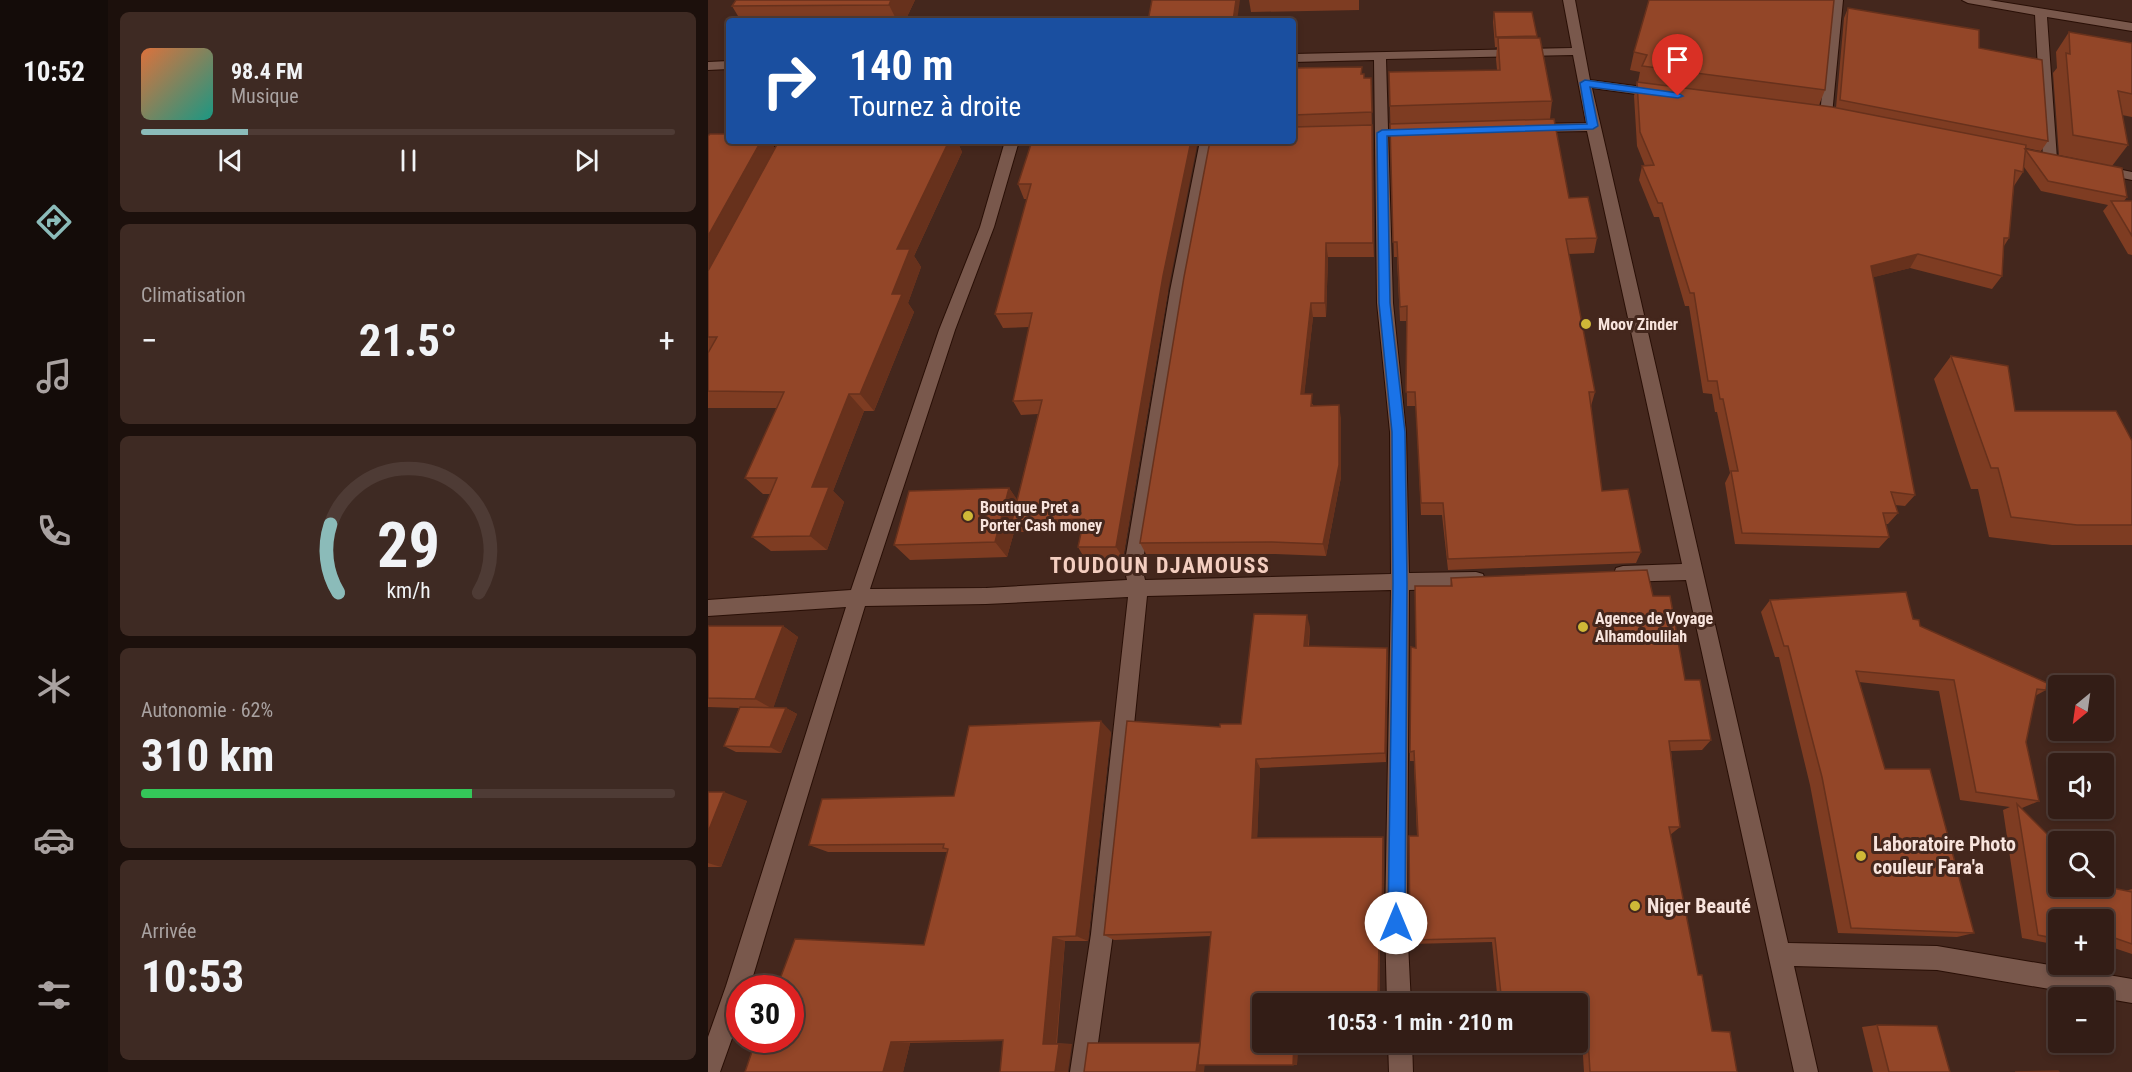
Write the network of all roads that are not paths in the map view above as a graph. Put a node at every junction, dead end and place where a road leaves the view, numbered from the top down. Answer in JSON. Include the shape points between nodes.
{"nodes":[{"id":1,"x":1569,"y":0,"type":"edge"},
{"id":2,"x":1837,"y":0,"type":"edge"},
{"id":3,"x":1968,"y":0,"type":"edge"},
{"id":4,"x":2041,"y":12,"type":"junction"},
{"id":5,"x":2132,"y":27,"type":"edge"},
{"id":6,"x":1579,"y":51,"type":"junction"},
{"id":7,"x":1380,"y":57,"type":"junction"},
{"id":8,"x":1296,"y":58,"type":"edge"},
{"id":9,"x":726,"y":65,"type":"edge"},
{"id":10,"x":708,"y":66,"type":"edge"},
{"id":11,"x":1585,"y":83,"type":"junction"},
{"id":12,"x":1666,"y":94,"type":"edge"},
{"id":13,"x":1826,"y":115,"type":"edge"},
{"id":14,"x":1593,"y":126,"type":"junction"},
{"id":15,"x":1523,"y":129,"type":"edge"},
{"id":16,"x":708,"y":144,"type":"edge"},
{"id":17,"x":1011,"y":144,"type":"edge"},
{"id":18,"x":1206,"y":144,"type":"edge"},
{"id":19,"x":791,"y":145,"type":"edge"},
{"id":20,"x":2050,"y":159,"type":"edge"},
{"id":21,"x":2085,"y":166,"type":"edge"},
{"id":22,"x":2132,"y":176,"type":"edge"},
{"id":23,"x":1693,"y":572,"type":"junction"},
{"id":24,"x":1600,"y":575,"type":"edge"},
{"id":25,"x":1494,"y":579,"type":"edge"},
{"id":26,"x":1400,"y":583,"type":"junction"},
{"id":27,"x":1137,"y":588,"type":"junction"},
{"id":28,"x":858,"y":597,"type":"junction"},
{"id":29,"x":708,"y":608,"type":"edge"},
{"id":30,"x":1778,"y":954,"type":"junction"},
{"id":31,"x":2132,"y":991,"type":"edge"},
{"id":32,"x":1399,"y":993,"type":"edge"},
{"id":33,"x":1400,"y":1053,"type":"edge"},
{"id":34,"x":708,"y":1071,"type":"edge"},
{"id":35,"x":1082,"y":1072,"type":"edge"},
{"id":36,"x":1401,"y":1072,"type":"edge"},
{"id":37,"x":1806,"y":1072,"type":"edge"}],
"edges":[{"from":1,"to":6,"type":"street"},
{"from":2,"to":13,"type":"street"},
{"from":3,"to":4,"type":"street"},
{"from":4,"to":5,"type":"street"},
{"from":4,"to":20,"type":"street"},
{"from":6,"to":7,"type":"street"},
{"from":6,"to":11,"type":"street"},
{"from":7,"to":8,"type":"street"},
{"from":7,"to":26,"type":"street","via":[[1385,303],[1398,432]]},
{"from":9,"to":10,"type":"street"},
{"from":11,"to":12,"type":"street"},
{"from":11,"to":14,"type":"street"},
{"from":14,"to":15,"type":"street"},
{"from":14,"to":23,"type":"street"},
{"from":16,"to":19,"type":"street"},
{"from":17,"to":28,"type":"street","via":[[987,227],[947,330]]},
{"from":18,"to":27,"type":"street","via":[[1133,567]]},
{"from":21,"to":22,"type":"street"},
{"from":23,"to":24,"type":"street"},
{"from":23,"to":30,"type":"street"},
{"from":25,"to":26,"type":"street"},
{"from":26,"to":27,"type":"street"},
{"from":26,"to":32,"type":"street"},
{"from":27,"to":28,"type":"street","via":[[986,597]]},
{"from":27,"to":35,"type":"street","via":[[1102,934]]},
{"from":28,"to":29,"type":"street"},
{"from":28,"to":34,"type":"street"},
{"from":30,"to":31,"type":"street","via":[[1937,958]]},
{"from":30,"to":37,"type":"street"},
{"from":33,"to":36,"type":"street"}]}
